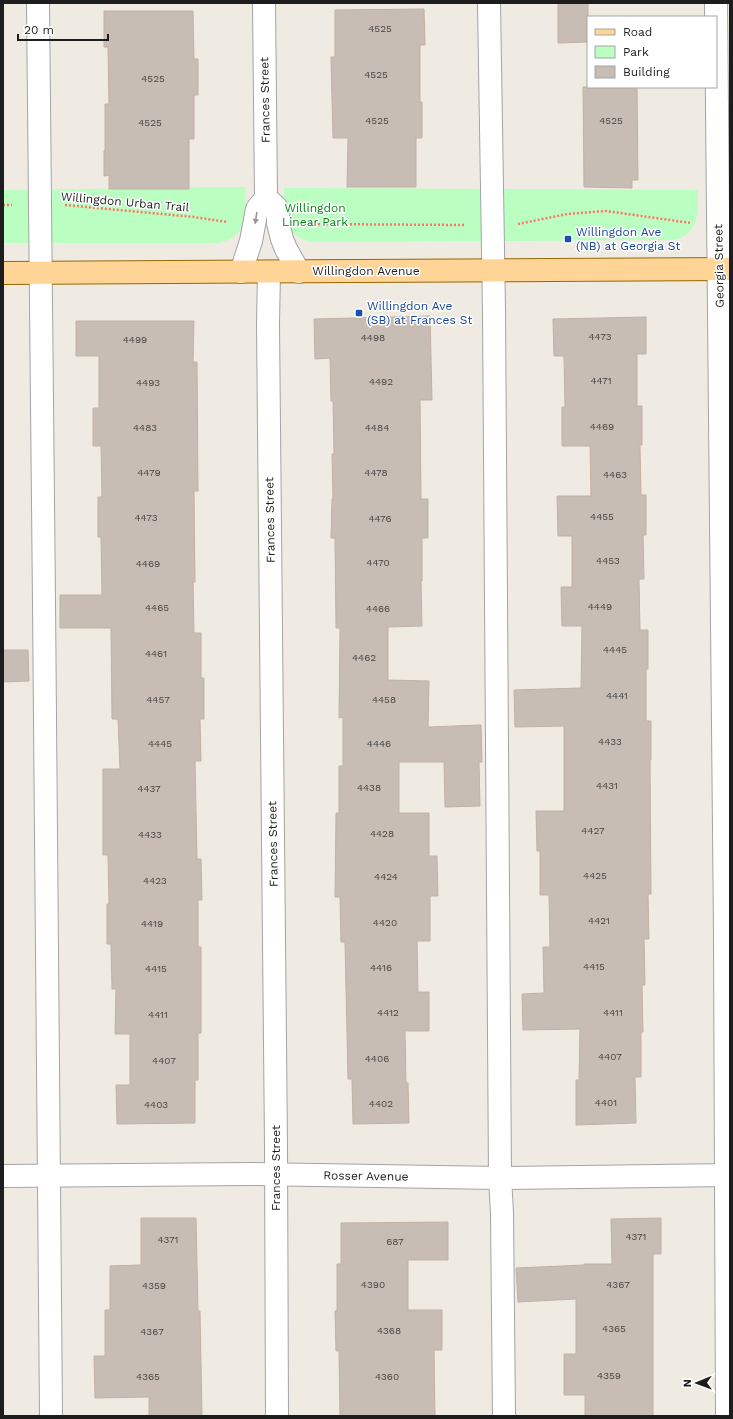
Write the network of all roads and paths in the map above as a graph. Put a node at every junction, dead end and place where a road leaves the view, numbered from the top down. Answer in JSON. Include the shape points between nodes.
{"nodes":[{"id":1,"x":38,"y":3,"type":"edge"},
{"id":2,"x":264,"y":3,"type":"edge"},
{"id":3,"x":489,"y":3,"type":"edge"},
{"id":4,"x":716,"y":3,"type":"edge"},
{"id":5,"x":716,"y":16,"type":"edge"},
{"id":6,"x":717,"y":33,"type":"edge"},
{"id":7,"x":266,"y":198,"type":"junction"},
{"id":8,"x":40,"y":203,"type":"junction"},
{"id":9,"x":3,"y":205,"type":"edge"},
{"id":10,"x":229,"y":222,"type":"dead end"},
{"id":11,"x":725,"y":269,"type":"edge"},
{"id":12,"x":492,"y":271,"type":"junction"},
{"id":13,"x":242,"y":272,"type":"junction"},
{"id":14,"x":269,"y":272,"type":"junction"},
{"id":15,"x":299,"y":272,"type":"junction"},
{"id":16,"x":3,"y":273,"type":"edge"},
{"id":17,"x":41,"y":273,"type":"junction"},
{"id":18,"x":50,"y":1175,"type":"junction"},
{"id":19,"x":276,"y":1175,"type":"junction"},
{"id":20,"x":728,"y":1175,"type":"edge"},
{"id":21,"x":3,"y":1176,"type":"edge"},
{"id":22,"x":500,"y":1178,"type":"junction"},
{"id":23,"x":51,"y":1416,"type":"edge"},
{"id":24,"x":277,"y":1416,"type":"edge"},
{"id":25,"x":504,"y":1416,"type":"edge"},
{"id":26,"x":728,"y":1416,"type":"edge"}],
"edges":[{"from":1,"to":8,"type":"street"},
{"from":2,"to":7,"type":"street","name":"Frances Street"},
{"from":3,"to":12,"type":"street"},
{"from":4,"to":5,"type":"street","name":"Georgia Street"},
{"from":6,"to":11,"type":"street","name":"Georgia Street"},
{"from":7,"to":13,"type":"street","one_way":true,"via":[[257,209]]},
{"from":7,"to":15,"type":"street","via":[[276,207],[282,239]]},
{"from":8,"to":9,"type":"path","name":"Willingdon Urban Trail"},
{"from":8,"to":10,"type":"path","name":"Willingdon Urban Trail"},
{"from":8,"to":17,"type":"street"},
{"from":11,"to":12,"type":"main road","name":"Willingdon Avenue"},
{"from":11,"to":20,"type":"street","name":"Georgia Street"},
{"from":12,"to":15,"type":"main road","name":"Willingdon Avenue"},
{"from":12,"to":22,"type":"street"},
{"from":13,"to":14,"type":"main road","name":"Willingdon Avenue"},
{"from":13,"to":17,"type":"main road","name":"Willingdon Avenue"},
{"from":14,"to":15,"type":"main road","name":"Willingdon Avenue"},
{"from":14,"to":19,"type":"street","name":"Frances Street"},
{"from":16,"to":17,"type":"main road","name":"Willingdon Avenue"},
{"from":17,"to":18,"type":"street"},
{"from":18,"to":19,"type":"street","name":"Rosser Avenue"},
{"from":18,"to":21,"type":"street","name":"Rosser Avenue"},
{"from":18,"to":23,"type":"street"},
{"from":19,"to":22,"type":"street","name":"Rosser Avenue"},
{"from":19,"to":24,"type":"street","name":"Frances Street"},
{"from":20,"to":22,"type":"street","name":"Rosser Avenue"},
{"from":20,"to":26,"type":"street","name":"Georgia Street"},
{"from":22,"to":25,"type":"street"}]}
